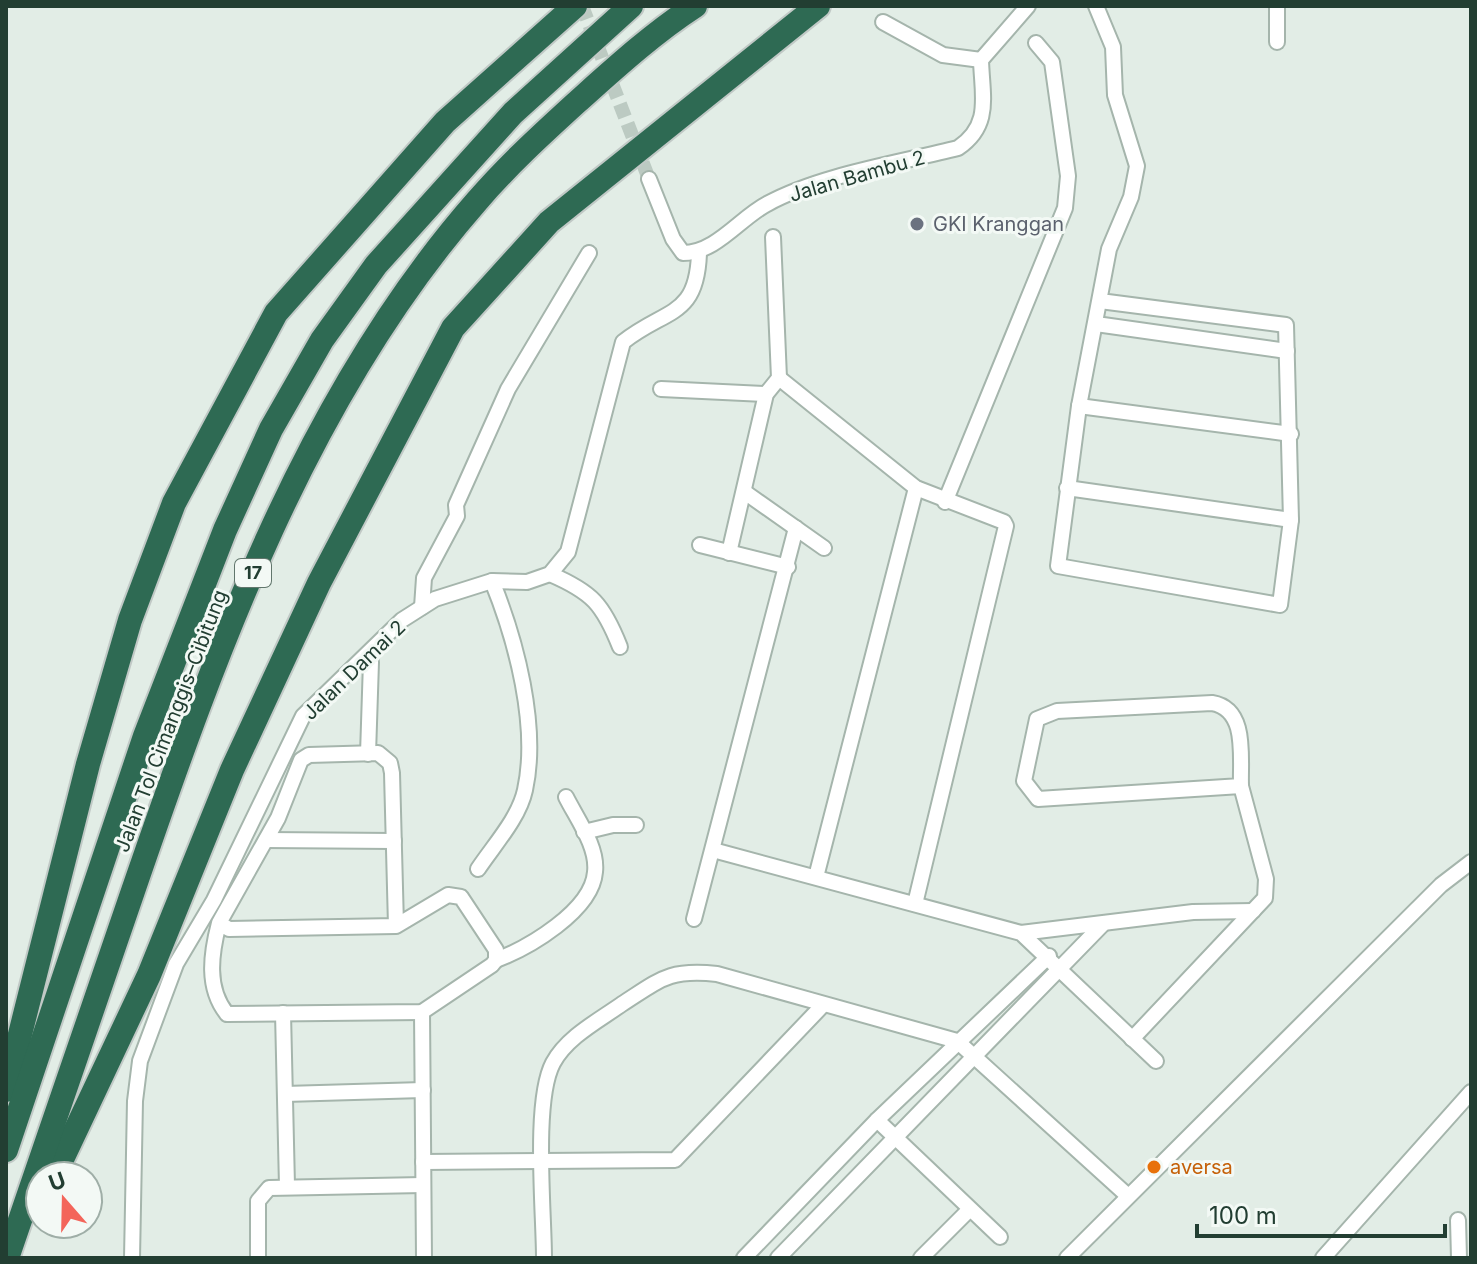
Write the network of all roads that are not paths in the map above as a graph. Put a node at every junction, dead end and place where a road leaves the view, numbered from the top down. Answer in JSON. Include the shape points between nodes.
{"nodes":[{"id":1,"x":575,"y":6,"type":"edge"},
{"id":2,"x":631,"y":6,"type":"edge"},
{"id":3,"x":695,"y":6,"type":"edge"},
{"id":4,"x":818,"y":6,"type":"edge"},
{"id":5,"x":1028,"y":6,"type":"edge"},
{"id":6,"x":1096,"y":6,"type":"edge"},
{"id":7,"x":1277,"y":6,"type":"edge"},
{"id":8,"x":883,"y":22,"type":"dead end"},
{"id":9,"x":1277,"y":42,"type":"dead end"},
{"id":10,"x":1036,"y":43,"type":"dead end"},
{"id":11,"x":981,"y":60,"type":"junction"},
{"id":12,"x":649,"y":179,"type":"tunnel mouth"},
{"id":13,"x":773,"y":237,"type":"dead end"},
{"id":14,"x":589,"y":253,"type":"dead end"},
{"id":15,"x":699,"y":253,"type":"junction"},
{"id":16,"x":1100,"y":301,"type":"junction"},
{"id":17,"x":1096,"y":324,"type":"junction"},
{"id":18,"x":1287,"y":351,"type":"junction"},
{"id":19,"x":779,"y":378,"type":"junction"},
{"id":20,"x":661,"y":389,"type":"dead end"},
{"id":21,"x":766,"y":394,"type":"junction"},
{"id":22,"x":1079,"y":406,"type":"junction"},
{"id":23,"x":1291,"y":434,"type":"junction"},
{"id":24,"x":916,"y":488,"type":"junction"},
{"id":25,"x":1067,"y":488,"type":"junction"},
{"id":26,"x":746,"y":493,"type":"junction"},
{"id":27,"x":945,"y":502,"type":"junction"},
{"id":28,"x":1291,"y":520,"type":"junction"},
{"id":29,"x":796,"y":528,"type":"junction"},
{"id":30,"x":700,"y":545,"type":"dead end"},
{"id":31,"x":824,"y":548,"type":"dead end"},
{"id":32,"x":729,"y":553,"type":"junction"},
{"id":33,"x":788,"y":567,"type":"junction"},
{"id":34,"x":550,"y":574,"type":"junction"},
{"id":35,"x":492,"y":581,"type":"junction"},
{"id":36,"x":422,"y":607,"type":"junction"},
{"id":37,"x":620,"y":647,"type":"dead end"},
{"id":38,"x":371,"y":662,"type":"dead end"},
{"id":39,"x":368,"y":754,"type":"junction"},
{"id":40,"x":1241,"y":786,"type":"junction"},
{"id":41,"x":566,"y":797,"type":"dead end"},
{"id":42,"x":636,"y":825,"type":"dead end"},
{"id":43,"x":584,"y":832,"type":"junction"},
{"id":44,"x":266,"y":840,"type":"junction"},
{"id":45,"x":394,"y":841,"type":"junction"},
{"id":46,"x":713,"y":850,"type":"junction"},
{"id":47,"x":1471,"y":862,"type":"edge"},
{"id":48,"x":478,"y":869,"type":"dead end"},
{"id":49,"x":816,"y":877,"type":"junction"},
{"id":50,"x":915,"y":904,"type":"junction"},
{"id":51,"x":1253,"y":911,"type":"junction"},
{"id":52,"x":694,"y":919,"type":"dead end"},
{"id":53,"x":219,"y":923,"type":"junction"},
{"id":54,"x":1102,"y":925,"type":"junction"},
{"id":55,"x":396,"y":926,"type":"junction"},
{"id":56,"x":1021,"y":933,"type":"junction"},
{"id":57,"x":1049,"y":956,"type":"junction"},
{"id":58,"x":496,"y":960,"type":"junction"},
{"id":59,"x":1061,"y":969,"type":"junction"},
{"id":60,"x":823,"y":1005,"type":"junction"},
{"id":61,"x":422,"y":1012,"type":"junction"},
{"id":62,"x":283,"y":1013,"type":"junction"},
{"id":63,"x":1132,"y":1039,"type":"junction"},
{"id":64,"x":957,"y":1041,"type":"junction"},
{"id":65,"x":973,"y":1054,"type":"junction"},
{"id":66,"x":1156,"y":1061,"type":"dead end"},
{"id":67,"x":6,"y":1090,"type":"edge"},
{"id":68,"x":423,"y":1090,"type":"junction"},
{"id":69,"x":1471,"y":1092,"type":"edge"},
{"id":70,"x":285,"y":1094,"type":"junction"},
{"id":71,"x":877,"y":1120,"type":"junction"},
{"id":72,"x":896,"y":1139,"type":"junction"},
{"id":73,"x":6,"y":1150,"type":"edge"},
{"id":74,"x":543,"y":1159,"type":"junction"},
{"id":75,"x":62,"y":1160,"type":"edge"},
{"id":76,"x":423,"y":1162,"type":"junction"},
{"id":77,"x":423,"y":1185,"type":"junction"},
{"id":78,"x":287,"y":1186,"type":"junction"},
{"id":79,"x":1128,"y":1196,"type":"junction"},
{"id":80,"x":969,"y":1210,"type":"junction"},
{"id":81,"x":1458,"y":1220,"type":"dead end"},
{"id":82,"x":1000,"y":1237,"type":"dead end"},
{"id":83,"x":24,"y":1239,"type":"edge"},
{"id":84,"x":7,"y":1258,"type":"edge"},
{"id":85,"x":15,"y":1258,"type":"edge"},
{"id":86,"x":132,"y":1258,"type":"edge"},
{"id":87,"x":258,"y":1258,"type":"edge"},
{"id":88,"x":424,"y":1258,"type":"edge"},
{"id":89,"x":544,"y":1258,"type":"edge"},
{"id":90,"x":744,"y":1258,"type":"edge"},
{"id":91,"x":778,"y":1258,"type":"edge"},
{"id":92,"x":921,"y":1258,"type":"edge"},
{"id":93,"x":1067,"y":1258,"type":"edge"},
{"id":94,"x":1323,"y":1258,"type":"edge"},
{"id":95,"x":1459,"y":1258,"type":"edge"}],
"edges":[{"from":1,"to":67,"type":"highway","via":[[445,122],[276,313],[174,503],[113,677]]},
{"from":2,"to":73,"type":"highway","name":"Jalan Tol Cimanggis–Cibitung","number":"17","via":[[513,113],[376,265],[322,340],[271,429],[225,530],[145,736]]},
{"from":3,"to":84,"type":"highway","name":"Jalan Tol Cimanggis–Cibitung","number":"17","via":[[616,67],[476,202],[411,289],[307,453],[263,547],[183,747]]},
{"from":4,"to":75,"type":"highway","via":[[549,222],[453,328],[312,597],[232,770],[149,975]]},
{"from":5,"to":11,"type":"street"},
{"from":6,"to":16,"type":"street","via":[[1113,47],[1115,95],[1137,166],[1131,197],[1109,249]]},
{"from":7,"to":9,"type":"street"},
{"from":8,"to":11,"type":"street","via":[[943,55]]},
{"from":10,"to":27,"type":"street","via":[[1052,62],[1068,176],[1065,208]]},
{"from":11,"to":15,"type":"street","name":"Jalan Bambu 2","via":[[983,119],[958,148],[810,185],[766,204]]},
{"from":12,"to":15,"type":"street","via":[[673,239],[683,253]]},
{"from":13,"to":19,"type":"street"},
{"from":14,"to":36,"type":"street","via":[[508,389],[456,505],[457,516],[424,578]]},
{"from":15,"to":34,"type":"street","via":[[695,289],[677,311],[623,342],[568,552]]},
{"from":16,"to":17,"type":"street"},
{"from":16,"to":18,"type":"street","via":[[1286,325]]},
{"from":17,"to":18,"type":"street"},
{"from":17,"to":22,"type":"street"},
{"from":18,"to":23,"type":"street"},
{"from":19,"to":21,"type":"street"},
{"from":19,"to":24,"type":"street"},
{"from":20,"to":21,"type":"street"},
{"from":21,"to":26,"type":"street"},
{"from":22,"to":23,"type":"street"},
{"from":22,"to":25,"type":"street"},
{"from":23,"to":28,"type":"street"},
{"from":24,"to":27,"type":"street"},
{"from":24,"to":49,"type":"street"},
{"from":25,"to":28,"type":"street"},
{"from":25,"to":28,"type":"street","via":[[1058,566],[1280,605]]},
{"from":26,"to":29,"type":"street"},
{"from":26,"to":32,"type":"street"},
{"from":27,"to":50,"type":"street","via":[[1004,522],[1007,530]]},
{"from":29,"to":31,"type":"street"},
{"from":29,"to":33,"type":"street"},
{"from":30,"to":32,"type":"street"},
{"from":32,"to":33,"type":"street"},
{"from":33,"to":46,"type":"street"},
{"from":34,"to":35,"type":"street","name":"Jalan Damai 2","via":[[527,582]]},
{"from":34,"to":37,"type":"street","via":[[584,589],[597,602]]},
{"from":35,"to":36,"type":"street","name":"Jalan Damai 2"},
{"from":35,"to":48,"type":"street","via":[[510,626],[529,734],[521,800]]},
{"from":36,"to":86,"type":"street","name":"Jalan Damai 2","via":[[303,716],[214,900],[176,964],[135,1088]]},
{"from":38,"to":39,"type":"street"},
{"from":39,"to":44,"type":"street","via":[[309,755],[301,760]]},
{"from":39,"to":45,"type":"street","via":[[378,753],[390,763]]},
{"from":40,"to":40,"type":"street","via":[[1038,799],[1024,781],[1037,719],[1057,711],[1212,703],[1224,705],[1238,722]]},
{"from":40,"to":51,"type":"street","via":[[1266,879],[1265,898]]},
{"from":41,"to":43,"type":"street"},
{"from":42,"to":43,"type":"street"},
{"from":43,"to":58,"type":"street","via":[[596,874],[582,902],[538,941]]},
{"from":44,"to":45,"type":"street"},
{"from":44,"to":53,"type":"street"},
{"from":45,"to":55,"type":"street"},
{"from":46,"to":49,"type":"street"},
{"from":46,"to":52,"type":"street"},
{"from":47,"to":79,"type":"street","via":[[1441,885]]},
{"from":49,"to":50,"type":"street"},
{"from":50,"to":56,"type":"street"},
{"from":51,"to":54,"type":"street","via":[[1193,912]]},
{"from":51,"to":63,"type":"street"},
{"from":53,"to":55,"type":"street","via":[[229,929]]},
{"from":53,"to":62,"type":"street","via":[[212,949],[216,1001],[227,1014]]},
{"from":54,"to":56,"type":"street"},
{"from":54,"to":59,"type":"street"},
{"from":55,"to":58,"type":"street","via":[[448,895],[461,897],[496,950]]},
{"from":56,"to":57,"type":"street"},
{"from":57,"to":59,"type":"street"},
{"from":57,"to":64,"type":"street"},
{"from":58,"to":61,"type":"street"},
{"from":59,"to":63,"type":"street"},
{"from":59,"to":65,"type":"street"},
{"from":60,"to":64,"type":"street"},
{"from":60,"to":74,"type":"street","via":[[680,1158]]},
{"from":60,"to":74,"type":"street","via":[[717,974],[683,971],[660,979],[577,1034],[553,1062],[543,1090]]},
{"from":61,"to":62,"type":"street"},
{"from":61,"to":68,"type":"street"},
{"from":62,"to":70,"type":"street"},
{"from":63,"to":66,"type":"street"},
{"from":64,"to":65,"type":"street"},
{"from":64,"to":71,"type":"street"},
{"from":65,"to":72,"type":"street"},
{"from":65,"to":79,"type":"street"},
{"from":68,"to":70,"type":"street"},
{"from":68,"to":76,"type":"street"},
{"from":69,"to":94,"type":"street"},
{"from":70,"to":78,"type":"street"},
{"from":71,"to":72,"type":"street"},
{"from":71,"to":90,"type":"street"},
{"from":72,"to":80,"type":"street"},
{"from":72,"to":91,"type":"street"},
{"from":74,"to":76,"type":"street"},
{"from":74,"to":89,"type":"street"},
{"from":76,"to":77,"type":"street"},
{"from":77,"to":78,"type":"street"},
{"from":77,"to":88,"type":"street"},
{"from":78,"to":87,"type":"street","via":[[274,1186],[260,1195]]},
{"from":79,"to":93,"type":"street"},
{"from":80,"to":82,"type":"street"},
{"from":80,"to":92,"type":"street"},
{"from":81,"to":95,"type":"street"},
{"from":83,"to":85,"type":"highway"}]}
